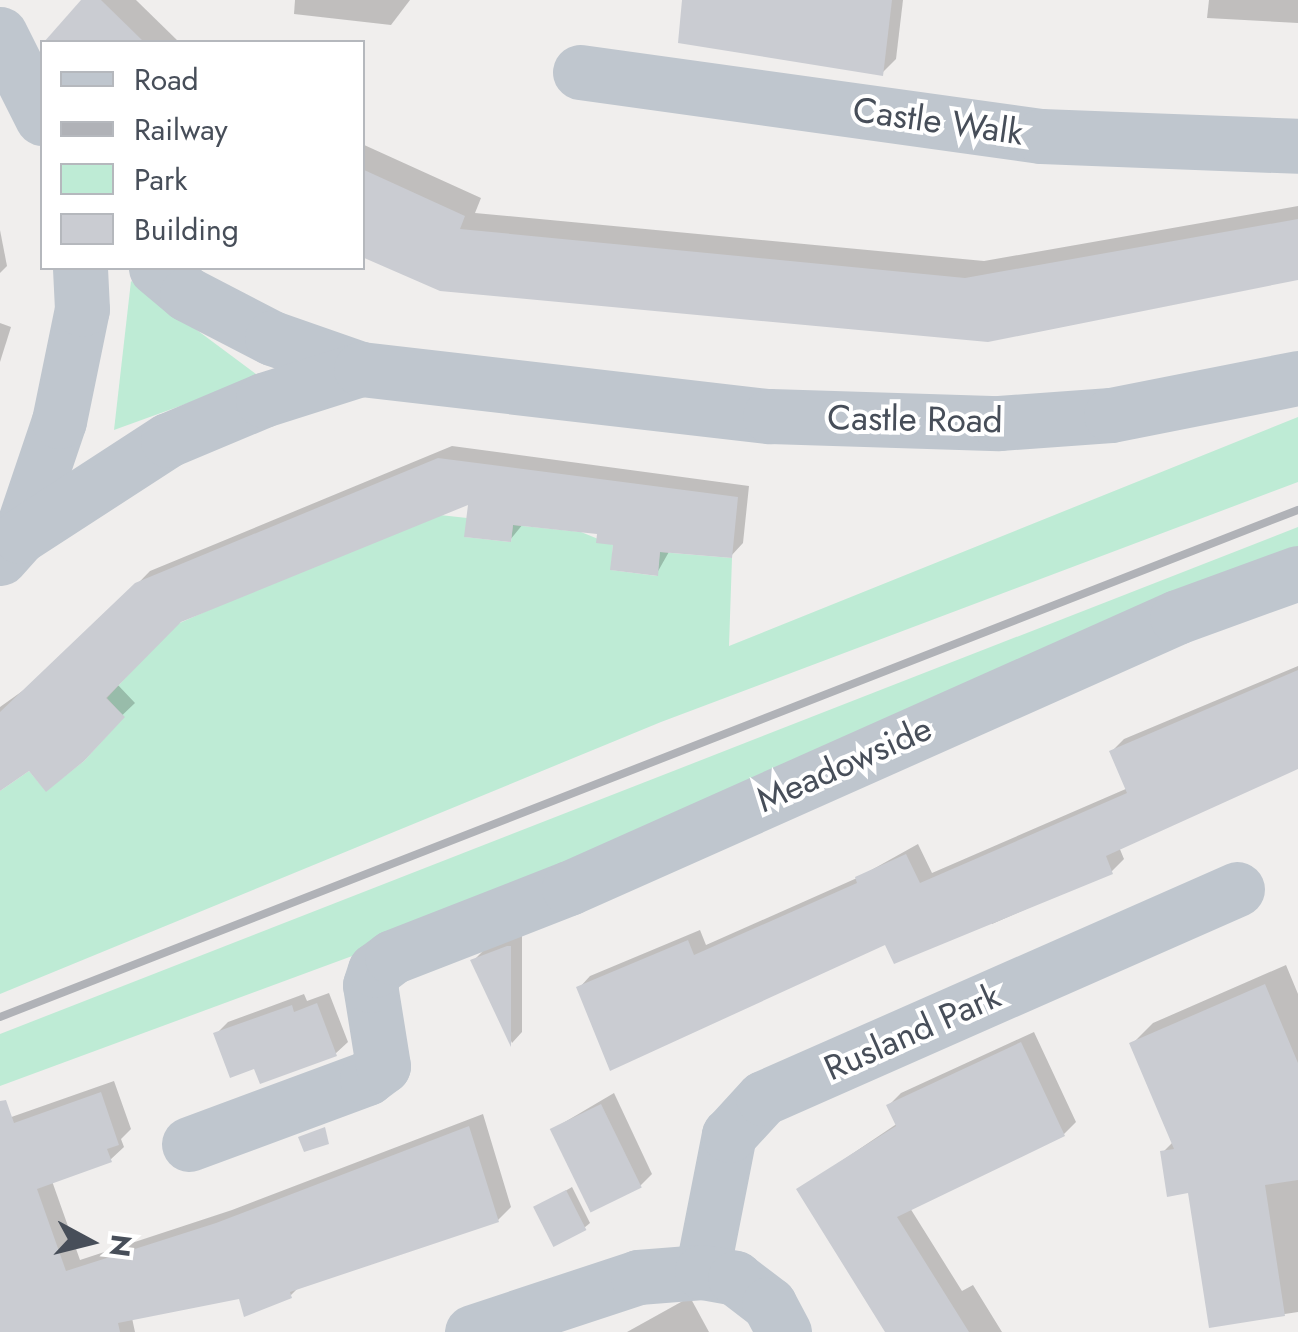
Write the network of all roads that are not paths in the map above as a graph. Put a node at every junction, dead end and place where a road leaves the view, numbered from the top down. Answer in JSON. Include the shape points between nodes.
{"nodes":[{"id":1,"x":0,"y":34,"type":"edge"},
{"id":2,"x":580,"y":72,"type":"dead end"},
{"id":3,"x":40,"y":114,"type":"edge"},
{"id":4,"x":1298,"y":146,"type":"edge"},
{"id":5,"x":80,"y":270,"type":"edge"},
{"id":6,"x":158,"y":270,"type":"edge"},
{"id":7,"x":361,"y":369,"type":"junction"},
{"id":8,"x":1298,"y":378,"type":"edge"},
{"id":9,"x":10,"y":547,"type":"edge"},
{"id":10,"x":1298,"y":573,"type":"edge"},
{"id":11,"x":1236,"y":889,"type":"dead end"},
{"id":12,"x":189,"y":1144,"type":"dead end"},
{"id":13,"x":702,"y":1272,"type":"junction"},
{"id":14,"x":472,"y":1332,"type":"edge"},
{"id":15,"x":784,"y":1332,"type":"edge"}],
"edges":[{"from":1,"to":3,"type":"street"},
{"from":2,"to":4,"type":"street","name":"Castle Walk","via":[[1041,136]]},
{"from":5,"to":9,"type":"street","via":[[82,309],[59,421]]},
{"from":6,"to":7,"type":"street","via":[[187,294],[272,338]]},
{"from":7,"to":8,"type":"street","name":"Castle Road","via":[[770,416],[999,423],[1110,416]]},
{"from":7,"to":9,"type":"street","via":[[168,440]]},
{"from":10,"to":12,"type":"street","name":"Meadowside","via":[[1176,617],[570,888],[392,957],[375,970],[370,985],[384,1066]]},
{"from":11,"to":13,"type":"street","name":"Rusland Park","via":[[763,1098],[723,1152]]},
{"from":13,"to":14,"type":"street","via":[[638,1277]]},
{"from":13,"to":15,"type":"street","via":[[735,1278],[769,1304]]}]}
